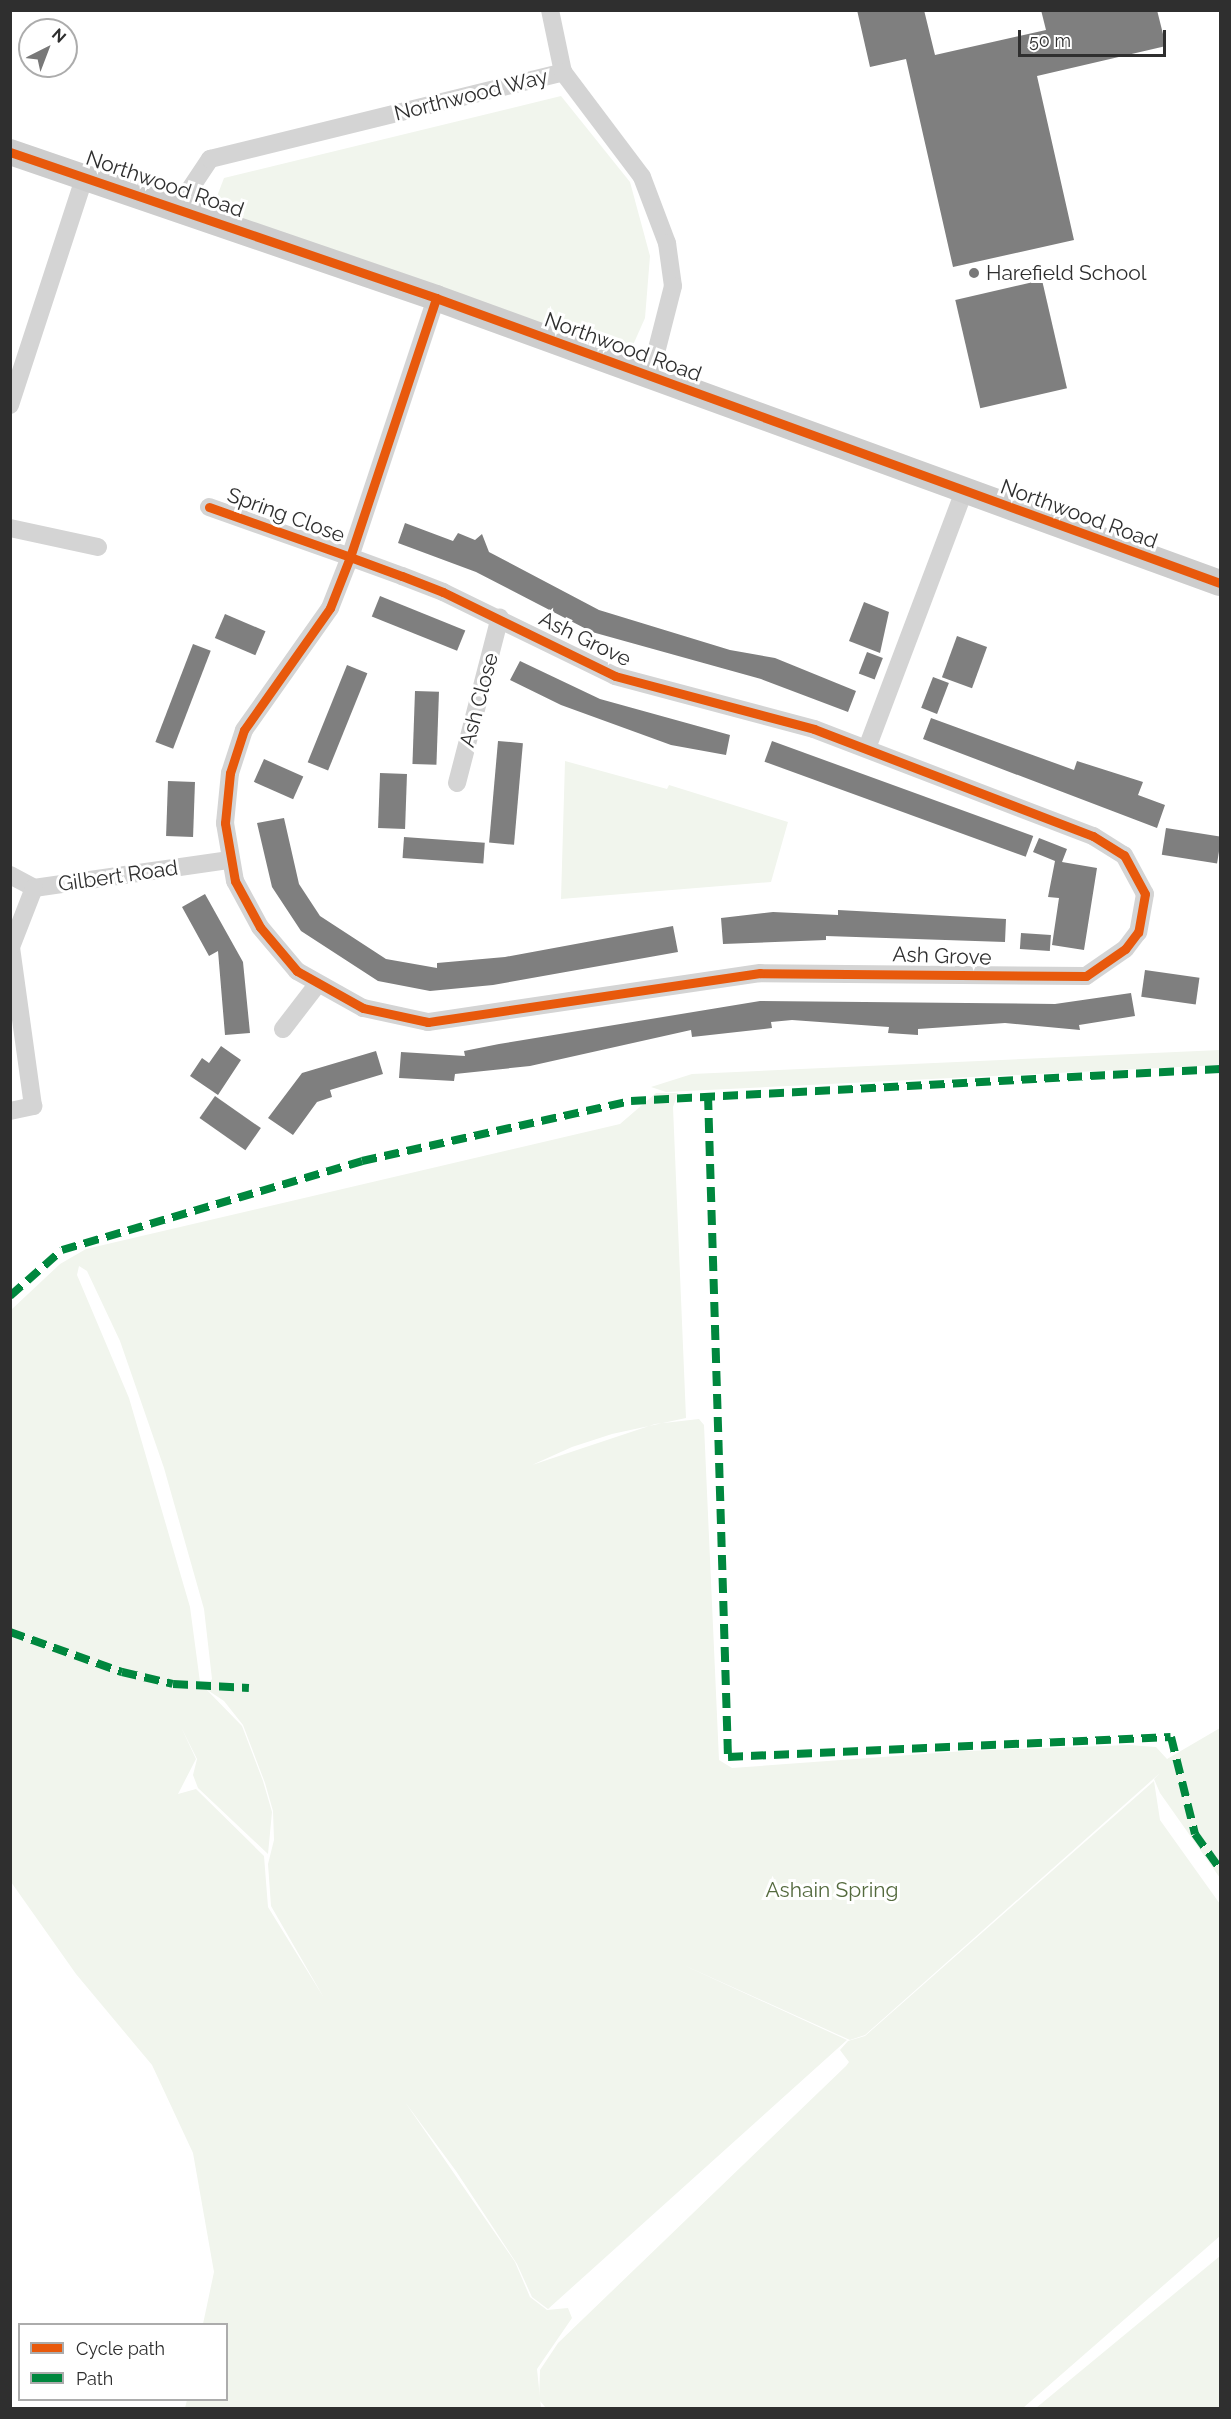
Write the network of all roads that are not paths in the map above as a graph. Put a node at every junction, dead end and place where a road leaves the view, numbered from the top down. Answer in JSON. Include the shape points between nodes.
{"nodes":[{"id":1,"x":550,"y":10,"type":"edge"},
{"id":2,"x":563,"y":72,"type":"junction"},
{"id":3,"x":10,"y":152,"type":"edge"},
{"id":4,"x":85,"y":175,"type":"junction"},
{"id":5,"x":178,"y":207,"type":"junction"},
{"id":6,"x":436,"y":298,"type":"junction"},
{"id":7,"x":650,"y":376,"type":"junction"},
{"id":8,"x":10,"y":405,"type":"edge"},
{"id":9,"x":964,"y":491,"type":"junction"},
{"id":10,"x":209,"y":507,"type":"dead end"},
{"id":11,"x":10,"y":528,"type":"edge"},
{"id":12,"x":98,"y":547,"type":"dead end"},
{"id":13,"x":350,"y":557,"type":"junction"},
{"id":14,"x":1221,"y":584,"type":"edge"},
{"id":15,"x":500,"y":617,"type":"junction"},
{"id":16,"x":867,"y":748,"type":"junction"},
{"id":17,"x":457,"y":783,"type":"dead end"},
{"id":18,"x":228,"y":860,"type":"junction"},
{"id":19,"x":10,"y":875,"type":"edge"},
{"id":20,"x":34,"y":888,"type":"junction"},
{"id":21,"x":316,"y":986,"type":"junction"},
{"id":22,"x":284,"y":1029,"type":"dead end"},
{"id":23,"x":10,"y":1111,"type":"edge"}],
"edges":[{"from":1,"to":2,"type":"street"},
{"from":2,"to":5,"type":"street","name":"Northwood Way","via":[[210,159]]},
{"from":2,"to":7,"type":"street","name":"Northwood Way","via":[[642,177],[667,243],[673,286]]},
{"from":3,"to":4,"type":"street","name":"Northwood Road"},
{"from":4,"to":5,"type":"street","name":"Northwood Road"},
{"from":4,"to":8,"type":"street"},
{"from":5,"to":6,"type":"street","name":"Northwood Road"},
{"from":6,"to":7,"type":"street","name":"Northwood Road"},
{"from":6,"to":13,"type":"street","name":"Ash Grove"},
{"from":7,"to":9,"type":"street","name":"Northwood Road"},
{"from":9,"to":14,"type":"street","name":"Northwood Road"},
{"from":9,"to":16,"type":"street"},
{"from":10,"to":13,"type":"street","name":"Spring Close"},
{"from":11,"to":12,"type":"street"},
{"from":13,"to":15,"type":"street","name":"Ash Grove"},
{"from":13,"to":18,"type":"street","name":"Ash Grove","via":[[317,632],[244,730],[225,806]]},
{"from":15,"to":16,"type":"street","name":"Ash Grove","via":[[615,676],[765,712]]},
{"from":15,"to":17,"type":"street","name":"Ash Close"},
{"from":16,"to":21,"type":"street","name":"Ash Grove","via":[[1109,844],[1133,867],[1144,894],[1132,941],[1086,976],[760,974],[428,1022],[384,1015]]},
{"from":18,"to":20,"type":"street","name":"Gilbert Road"},
{"from":18,"to":21,"type":"street","name":"Ash Grove","via":[[260,927]]},
{"from":19,"to":20,"type":"street","name":"Gilbert Road"},
{"from":20,"to":23,"type":"street","via":[[11,947],[33,1106]]},
{"from":21,"to":22,"type":"street"}]}
